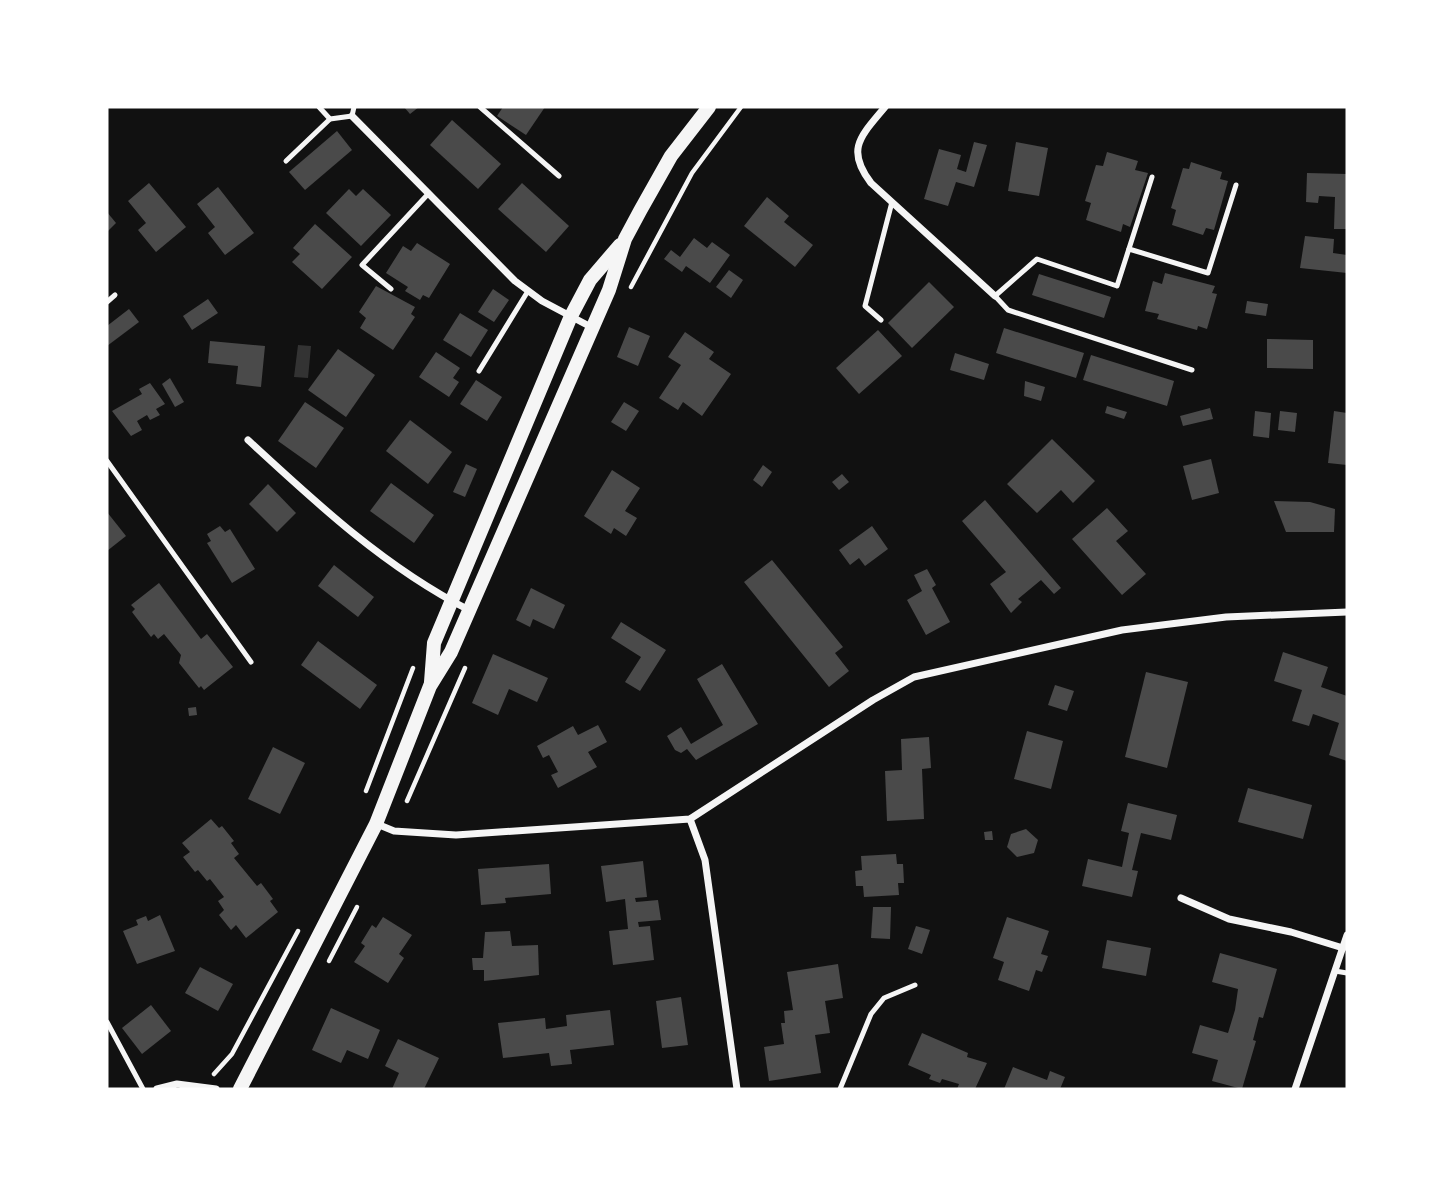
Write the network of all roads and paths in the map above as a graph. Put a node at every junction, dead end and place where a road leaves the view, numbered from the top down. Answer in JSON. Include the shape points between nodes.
{"nodes":[{"id":1,"x":319,"y":107,"type":"edge"},
{"id":2,"x":354,"y":107,"type":"edge"},
{"id":3,"x":480,"y":107,"type":"edge"},
{"id":4,"x":709,"y":107,"type":"edge"},
{"id":5,"x":885,"y":107,"type":"edge"},
{"id":6,"x":352,"y":116,"type":"junction"},
{"id":7,"x":330,"y":119,"type":"junction"},
{"id":8,"x":286,"y":161,"type":"dead end"},
{"id":9,"x":559,"y":176,"type":"dead end"},
{"id":10,"x":1152,"y":177,"type":"dead end"},
{"id":11,"x":1236,"y":185,"type":"dead end"},
{"id":12,"x":429,"y":193,"type":"junction"},
{"id":13,"x":892,"y":202,"type":"junction"},
{"id":14,"x":625,"y":239,"type":"junction"},
{"id":15,"x":1129,"y":249,"type":"junction"},
{"id":16,"x":391,"y":289,"type":"dead end"},
{"id":17,"x":528,"y":291,"type":"junction"},
{"id":18,"x":115,"y":295,"type":"dead end"},
{"id":19,"x":995,"y":296,"type":"junction"},
{"id":20,"x":107,"y":302,"type":"edge"},
{"id":21,"x":571,"y":316,"type":"junction"},
{"id":22,"x":881,"y":320,"type":"dead end"},
{"id":23,"x":591,"y":327,"type":"junction"},
{"id":24,"x":479,"y":370,"type":"dead end"},
{"id":25,"x":1192,"y":370,"type":"dead end"},
{"id":26,"x":248,"y":440,"type":"dead end"},
{"id":27,"x":107,"y":461,"type":"edge"},
{"id":28,"x":452,"y":602,"type":"junction"},
{"id":29,"x":470,"y":611,"type":"junction"},
{"id":30,"x":1347,"y":612,"type":"edge"},
{"id":31,"x":251,"y":662,"type":"dead end"},
{"id":32,"x":430,"y":687,"type":"junction"},
{"id":33,"x":690,"y":819,"type":"junction"},
{"id":34,"x":376,"y":824,"type":"junction"},
{"id":35,"x":1181,"y":898,"type":"dead end"},
{"id":36,"x":1347,"y":935,"type":"edge"},
{"id":37,"x":1343,"y":948,"type":"junction"},
{"id":38,"x":1335,"y":971,"type":"junction"},
{"id":39,"x":1347,"y":973,"type":"edge"},
{"id":40,"x":915,"y":985,"type":"dead end"},
{"id":41,"x":107,"y":1022,"type":"edge"},
{"id":42,"x":143,"y":1089,"type":"edge"},
{"id":43,"x":158,"y":1089,"type":"edge"},
{"id":44,"x":216,"y":1089,"type":"edge"},
{"id":45,"x":240,"y":1089,"type":"edge"},
{"id":46,"x":737,"y":1089,"type":"edge"},
{"id":47,"x":840,"y":1089,"type":"edge"},
{"id":48,"x":1295,"y":1089,"type":"edge"}],
"edges":[{"from":1,"to":7,"type":"lane"},
{"from":2,"to":6,"type":"lane"},
{"from":3,"to":9,"type":"lane"},
{"from":4,"to":14,"type":"main road","via":[[671,156]]},
{"from":5,"to":13,"type":"street","via":[[855,153],[860,168]]},
{"from":6,"to":7,"type":"lane"},
{"from":6,"to":12,"type":"street"},
{"from":7,"to":8,"type":"lane"},
{"from":10,"to":15,"type":"lane"},
{"from":11,"to":15,"type":"lane","via":[[1208,273]]},
{"from":12,"to":16,"type":"lane","via":[[362,265]]},
{"from":12,"to":17,"type":"street"},
{"from":13,"to":19,"type":"street"},
{"from":13,"to":22,"type":"lane","via":[[866,306]]},
{"from":14,"to":21,"type":"main road","via":[[590,280]]},
{"from":14,"to":23,"type":"main road"},
{"from":15,"to":19,"type":"lane","via":[[1117,286],[1037,259]]},
{"from":17,"to":21,"type":"street"},
{"from":17,"to":24,"type":"lane"},
{"from":18,"to":20,"type":"lane"},
{"from":19,"to":25,"type":"lane","via":[[1008,310]]},
{"from":21,"to":23,"type":"street"},
{"from":21,"to":28,"type":"main road"},
{"from":23,"to":29,"type":"main road"},
{"from":26,"to":28,"type":"street","via":[[320,508]]},
{"from":27,"to":31,"type":"lane"},
{"from":28,"to":29,"type":"street"},
{"from":28,"to":32,"type":"main road","via":[[435,643]]},
{"from":29,"to":32,"type":"main road"},
{"from":30,"to":33,"type":"street","via":[[1226,617],[1122,630],[914,677]]},
{"from":32,"to":34,"type":"main road"},
{"from":33,"to":34,"type":"street","via":[[456,835],[394,831]]},
{"from":33,"to":46,"type":"street","via":[[705,860]]},
{"from":34,"to":45,"type":"main road"},
{"from":35,"to":37,"type":"street","via":[[1229,919]]},
{"from":36,"to":37,"type":"street"},
{"from":37,"to":38,"type":"street"},
{"from":38,"to":39,"type":"lane"},
{"from":38,"to":48,"type":"street"},
{"from":40,"to":47,"type":"lane","via":[[884,998],[871,1014]]},
{"from":41,"to":42,"type":"lane"},
{"from":43,"to":44,"type":"street","via":[[177,1084]]}]}
